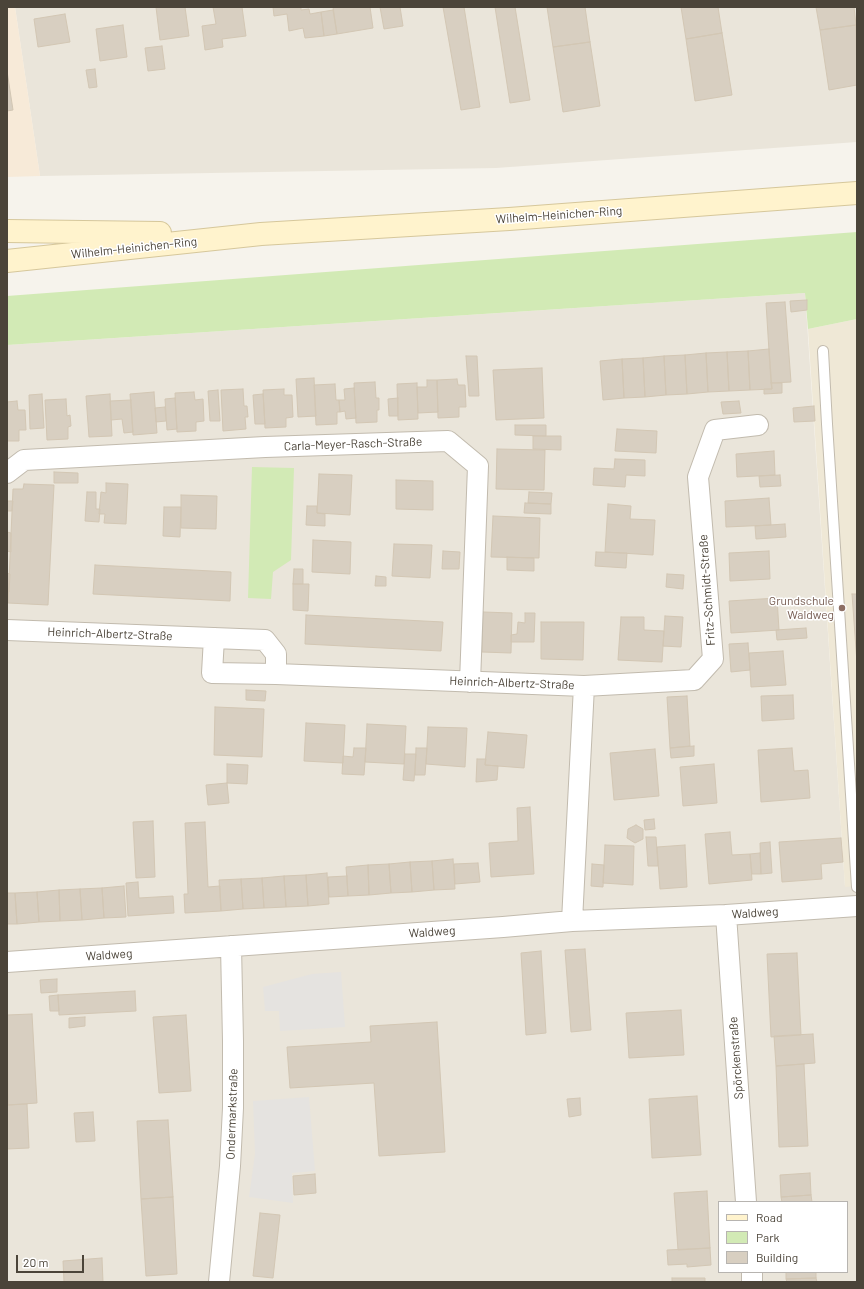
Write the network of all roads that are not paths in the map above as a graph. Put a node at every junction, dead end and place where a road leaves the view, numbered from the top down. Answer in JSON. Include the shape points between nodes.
{"nodes":[{"id":1,"x":857,"y":193,"type":"edge"},
{"id":2,"x":7,"y":231,"type":"edge"},
{"id":3,"x":261,"y":234,"type":"junction"},
{"id":4,"x":7,"y":261,"type":"edge"},
{"id":5,"x":823,"y":351,"type":"dead end"},
{"id":6,"x":758,"y":425,"type":"dead end"},
{"id":7,"x":7,"y":473,"type":"edge"},
{"id":8,"x":7,"y":630,"type":"edge"},
{"id":9,"x":214,"y":638,"type":"junction"},
{"id":10,"x":276,"y":674,"type":"junction"},
{"id":11,"x":470,"y":682,"type":"junction"},
{"id":12,"x":584,"y":686,"type":"junction"},
{"id":13,"x":857,"y":887,"type":"edge"},
{"id":14,"x":857,"y":906,"type":"edge"},
{"id":15,"x":726,"y":914,"type":"junction"},
{"id":16,"x":572,"y":921,"type":"junction"},
{"id":17,"x":231,"y":946,"type":"junction"},
{"id":18,"x":7,"y":962,"type":"edge"},
{"id":19,"x":746,"y":1201,"type":"edge"},
{"id":20,"x":218,"y":1282,"type":"edge"}],
"edges":[{"from":1,"to":3,"type":"main road","name":"Wilhelm-Heinichen-Ring"},
{"from":2,"to":3,"type":"main road","name":"Wilhelm-Heinichen-Ring"},
{"from":3,"to":4,"type":"main road","name":"Wilhelm-Heinichen-Ring"},
{"from":5,"to":13,"type":"lane"},
{"from":6,"to":12,"type":"street","name":"Fritz-Schmidt-Straße","via":[[715,430],[698,477],[713,659],[694,680]]},
{"from":7,"to":11,"type":"street","name":"Carla-Meyer-Rasch-Straße","via":[[24,460],[265,447],[448,441],[478,466]]},
{"from":8,"to":9,"type":"street","name":"Heinrich-Albertz-Straße"},
{"from":9,"to":10,"type":"street","name":"Heinrich-Albertz-Straße","via":[[265,640],[276,654]]},
{"from":9,"to":10,"type":"street","name":"Heinrich-Albertz-Straße","via":[[212,673]]},
{"from":10,"to":11,"type":"street","name":"Heinrich-Albertz-Straße"},
{"from":11,"to":12,"type":"street","name":"Heinrich-Albertz-Straße"},
{"from":12,"to":16,"type":"street","name":"Heinrich-Albertz-Straße"},
{"from":14,"to":15,"type":"street","name":"Waldweg"},
{"from":15,"to":16,"type":"street","name":"Waldweg"},
{"from":15,"to":19,"type":"street","name":"Spörckenstraße"},
{"from":16,"to":17,"type":"street","name":"Waldweg"},
{"from":17,"to":18,"type":"street","name":"Waldweg"},
{"from":17,"to":20,"type":"street","name":"Ondermarkstraße","via":[[233,1108]]}]}
